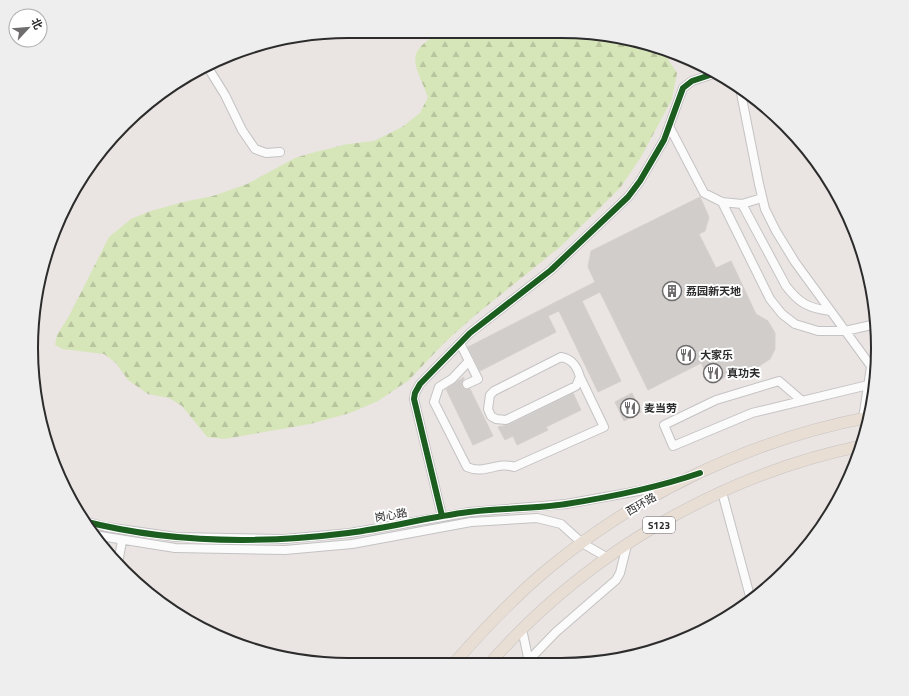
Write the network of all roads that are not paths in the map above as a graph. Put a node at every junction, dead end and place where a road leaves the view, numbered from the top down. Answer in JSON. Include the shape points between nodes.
{"nodes":[{"id":1,"x":210,"y":71,"type":"edge"},
{"id":2,"x":708,"y":75,"type":"edge"},
{"id":3,"x":742,"y":96,"type":"edge"},
{"id":4,"x":669,"y":126,"type":"junction"},
{"id":5,"x":280,"y":152,"type":"dead end"},
{"id":6,"x":762,"y":198,"type":"junction"},
{"id":7,"x":722,"y":202,"type":"junction"},
{"id":8,"x":742,"y":204,"type":"junction"},
{"id":9,"x":830,"y":311,"type":"junction"},
{"id":10,"x":870,"y":326,"type":"edge"},
{"id":11,"x":845,"y":332,"type":"junction"},
{"id":12,"x":460,"y":343,"type":"junction"},
{"id":13,"x":470,"y":361,"type":"junction"},
{"id":14,"x":870,"y":366,"type":"edge"},
{"id":15,"x":580,"y":377,"type":"junction"},
{"id":16,"x":467,"y":384,"type":"dead end"},
{"id":17,"x":868,"y":385,"type":"joint"},
{"id":18,"x":868,"y":390,"type":"edge"},
{"id":19,"x":800,"y":400,"type":"junction"},
{"id":20,"x":863,"y":418,"type":"edge"},
{"id":21,"x":855,"y":448,"type":"edge"},
{"id":22,"x":700,"y":473,"type":"junction"},
{"id":23,"x":722,"y":492,"type":"junction"},
{"id":24,"x":442,"y":516,"type":"junction"},
{"id":25,"x":92,"y":523,"type":"edge"},
{"id":26,"x":102,"y":537,"type":"edge"},
{"id":27,"x":122,"y":541,"type":"junction"},
{"id":28,"x":582,"y":543,"type":"junction"},
{"id":29,"x":627,"y":545,"type":"junction"},
{"id":30,"x":119,"y":556,"type":"edge"},
{"id":31,"x":608,"y":558,"type":"junction"},
{"id":32,"x":749,"y":594,"type":"edge"},
{"id":33,"x":522,"y":629,"type":"junction"},
{"id":34,"x":459,"y":658,"type":"edge"},
{"id":35,"x":496,"y":658,"type":"edge"},
{"id":36,"x":527,"y":658,"type":"edge"},
{"id":37,"x":532,"y":658,"type":"edge"}],
"edges":[{"from":1,"to":5,"type":"street","via":[[255,149],[266,153]]},
{"from":2,"to":4,"type":"street","via":[[692,80],[683,88]]},
{"from":3,"to":6,"type":"street"},
{"from":4,"to":7,"type":"street","via":[[704,193]]},
{"from":4,"to":12,"type":"street","via":[[664,140],[640,181],[623,202],[551,270],[492,314]]},
{"from":6,"to":8,"type":"street"},
{"from":6,"to":9,"type":"street","via":[[776,231]]},
{"from":7,"to":8,"type":"street"},
{"from":7,"to":11,"type":"street","via":[[770,299],[782,314],[795,324],[818,332]]},
{"from":8,"to":9,"type":"street","via":[[792,294],[802,304]]},
{"from":9,"to":11,"type":"street"},
{"from":10,"to":11,"type":"street"},
{"from":11,"to":14,"type":"street"},
{"from":12,"to":13,"type":"street"},
{"from":12,"to":24,"type":"street","via":[[414,393]]},
{"from":13,"to":15,"type":"street","via":[[452,379],[439,387],[434,402],[467,467],[476,471],[508,465],[514,467],[604,427]]},
{"from":13,"to":16,"type":"street","via":[[478,379]]},
{"from":15,"to":15,"type":"street","via":[[573,362],[566,358],[556,359],[494,391],[490,395],[488,410],[496,419],[506,420],[576,386]]},
{"from":17,"to":18,"type":"street"},
{"from":17,"to":19,"type":"street"},
{"from":19,"to":19,"type":"street","via":[[752,413],[673,446],[664,425],[716,400],[779,381]]},
{"from":20,"to":22,"type":"main road","name":"西环路","number":"S123","via":[[775,442]]},
{"from":21,"to":23,"type":"main road","number":"S123","via":[[784,467]]},
{"from":22,"to":24,"type":"street","name":"岗心路","via":[[644,490],[566,504]]},
{"from":22,"to":28,"type":"main road","name":"西环路","number":"S123","via":[[637,506]]},
{"from":23,"to":29,"type":"main road","number":"S123"},
{"from":23,"to":32,"type":"street"},
{"from":24,"to":25,"type":"street","name":"岗心路","via":[[350,533],[284,539],[176,537]]},
{"from":26,"to":27,"type":"street","name":"岗心路"},
{"from":27,"to":28,"type":"street","name":"岗心路","via":[[175,548],[285,550],[352,544],[471,522],[537,518],[561,524]]},
{"from":27,"to":30,"type":"street"},
{"from":28,"to":31,"type":"street","name":"岗心路"},
{"from":28,"to":34,"type":"main road","name":"西环路","number":"S123","via":[[518,595]]},
{"from":29,"to":31,"type":"main road","number":"S123"},
{"from":29,"to":37,"type":"street","via":[[616,580],[556,632]]},
{"from":31,"to":33,"type":"main road","number":"S123","via":[[567,589]]},
{"from":33,"to":35,"type":"main road","number":"S123"},
{"from":33,"to":36,"type":"street"}]}
